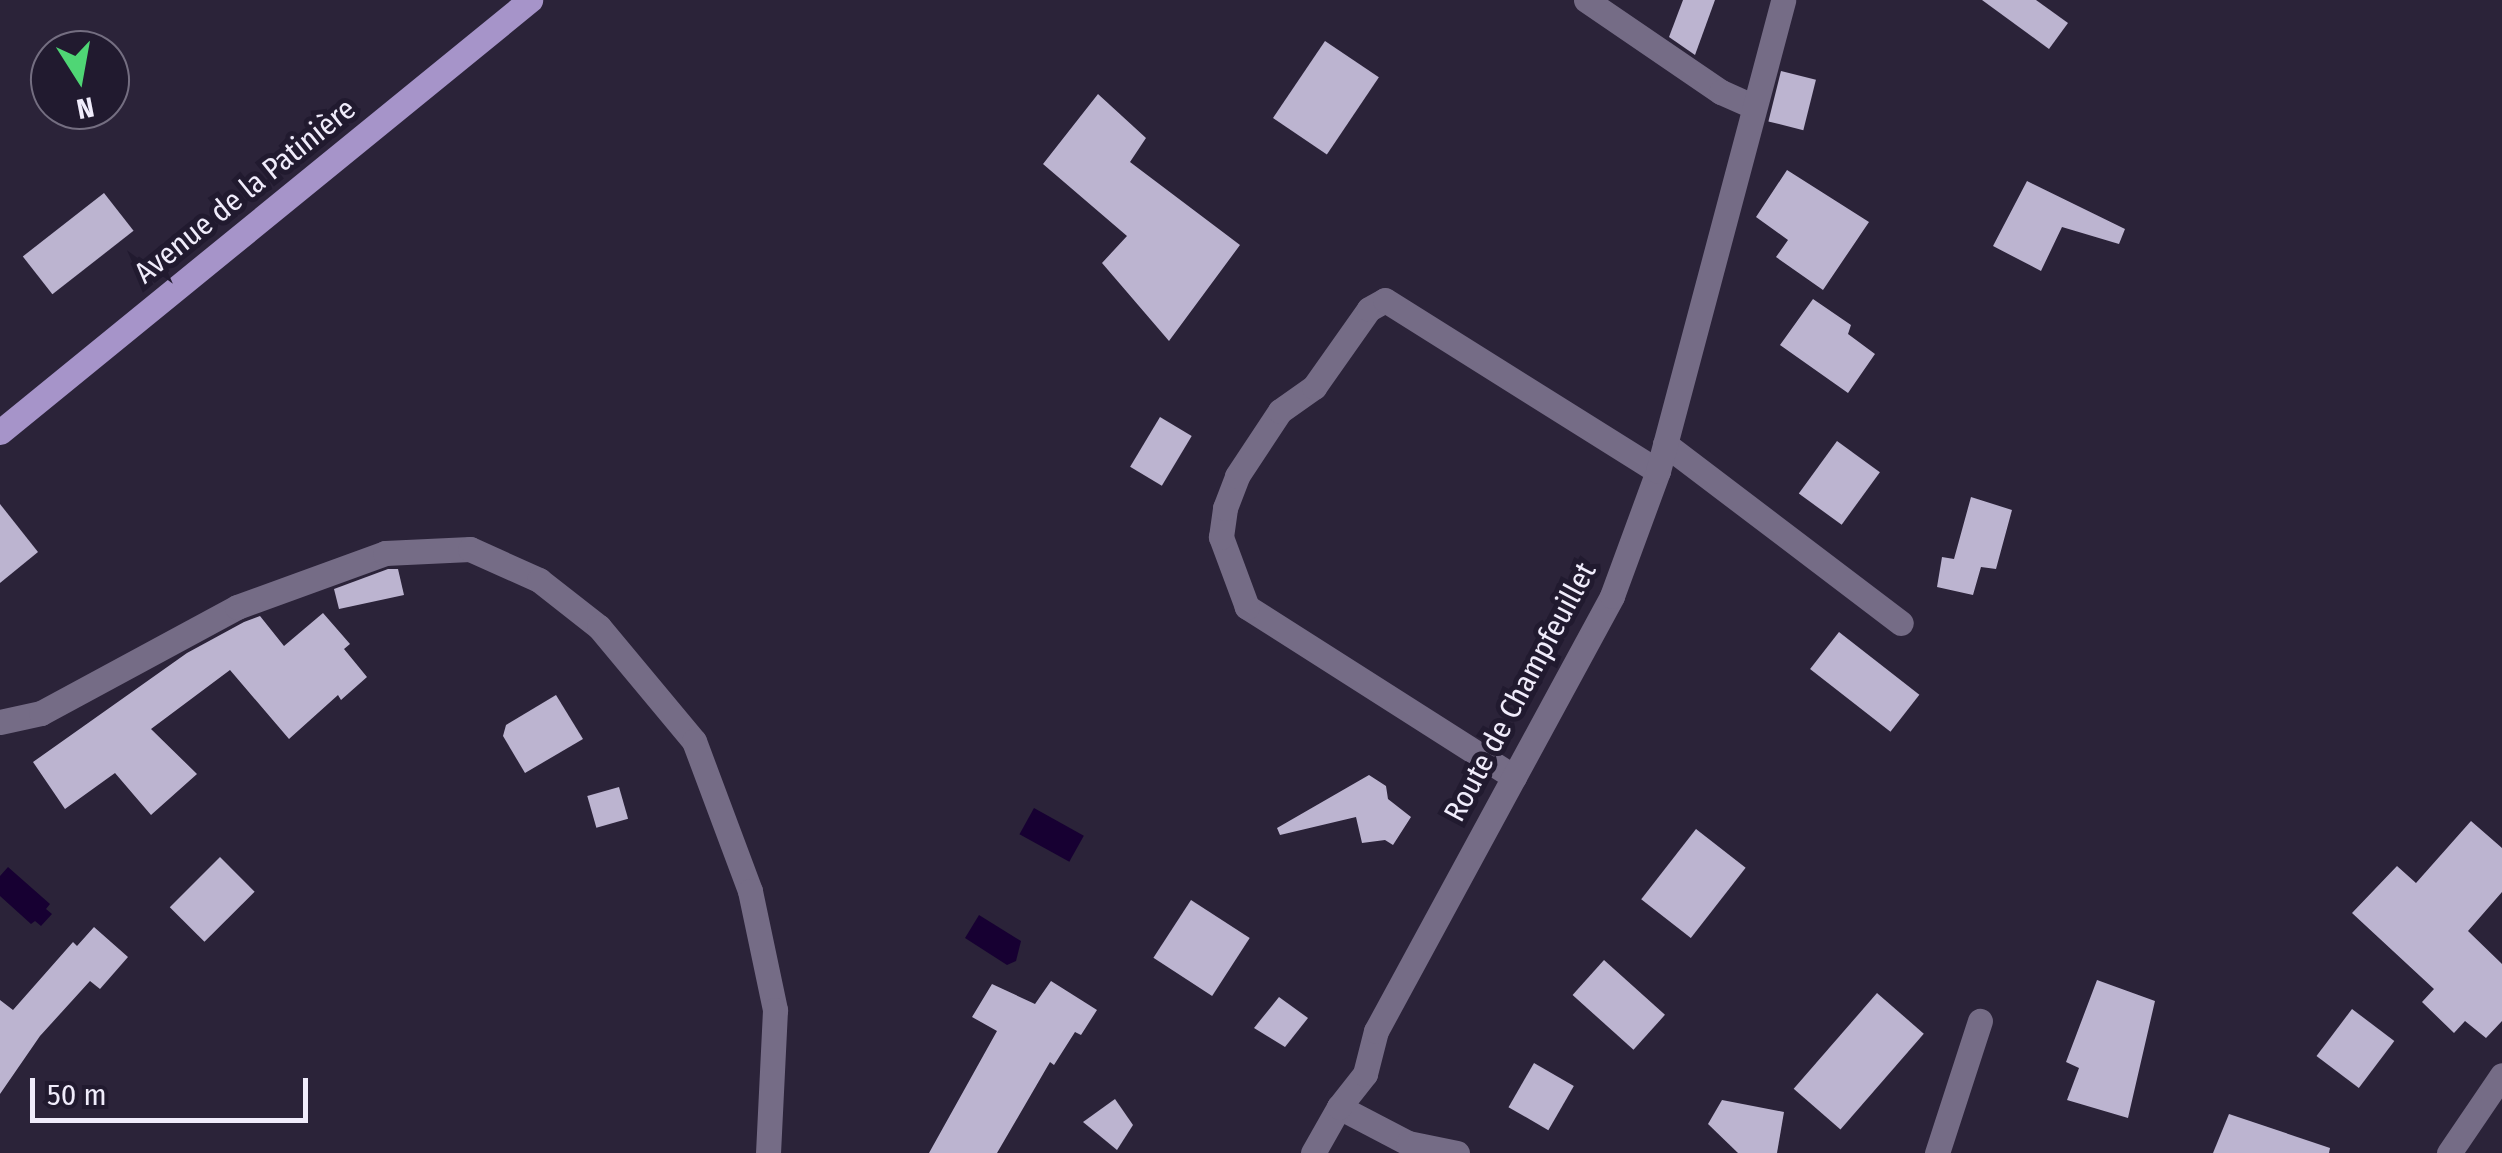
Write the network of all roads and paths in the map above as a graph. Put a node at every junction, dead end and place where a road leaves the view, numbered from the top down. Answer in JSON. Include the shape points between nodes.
{"nodes":[{"id":1,"x":530,"y":0,"type":"edge"},
{"id":2,"x":1586,"y":0,"type":"edge"},
{"id":3,"x":1783,"y":0,"type":"edge"},
{"id":4,"x":1754,"y":106,"type":"junction"},
{"id":5,"x":0,"y":432,"type":"edge"},
{"id":6,"x":1665,"y":444,"type":"junction"},
{"id":7,"x":1658,"y":471,"type":"junction"},
{"id":8,"x":1901,"y":623,"type":"dead end"},
{"id":9,"x":0,"y":722,"type":"edge"},
{"id":10,"x":1514,"y":777,"type":"junction"},
{"id":11,"x":1980,"y":1021,"type":"dead end"},
{"id":12,"x":2502,"y":1075,"type":"edge"},
{"id":13,"x":1338,"y":1107,"type":"junction"},
{"id":14,"x":768,"y":1153,"type":"edge"},
{"id":15,"x":1313,"y":1153,"type":"edge"},
{"id":16,"x":1456,"y":1153,"type":"edge"},
{"id":17,"x":1937,"y":1153,"type":"edge"},
{"id":18,"x":2449,"y":1153,"type":"edge"}],
"edges":[{"from":1,"to":5,"type":"main road","name":"Avenue de la Patinière"},
{"from":2,"to":4,"type":"street","via":[[1721,92]]},
{"from":3,"to":4,"type":"street","name":"Route de Champfeuillet"},
{"from":4,"to":6,"type":"street","name":"Route de Champfeuillet"},
{"from":6,"to":7,"type":"street","name":"Route de Champfeuillet"},
{"from":6,"to":8,"type":"street"},
{"from":7,"to":10,"type":"street","name":"Route de Champfeuillet","via":[[1612,596]]},
{"from":7,"to":10,"type":"street","via":[[1385,300],[1369,309],[1314,387],[1280,411],[1237,476],[1221,537],[1247,607]]},
{"from":9,"to":14,"type":"street","via":[[42,713],[237,607],[386,553],[470,549],[539,580],[600,627],[694,740],[750,891],[775,1010]]},
{"from":10,"to":13,"type":"street","name":"Route de Champfeuillet","via":[[1376,1031],[1366,1074]]},
{"from":11,"to":17,"type":"street"},
{"from":12,"to":18,"type":"street"},
{"from":13,"to":15,"type":"street","name":"Route de Champfeuillet"},
{"from":13,"to":16,"type":"street","via":[[1408,1143]]}]}
